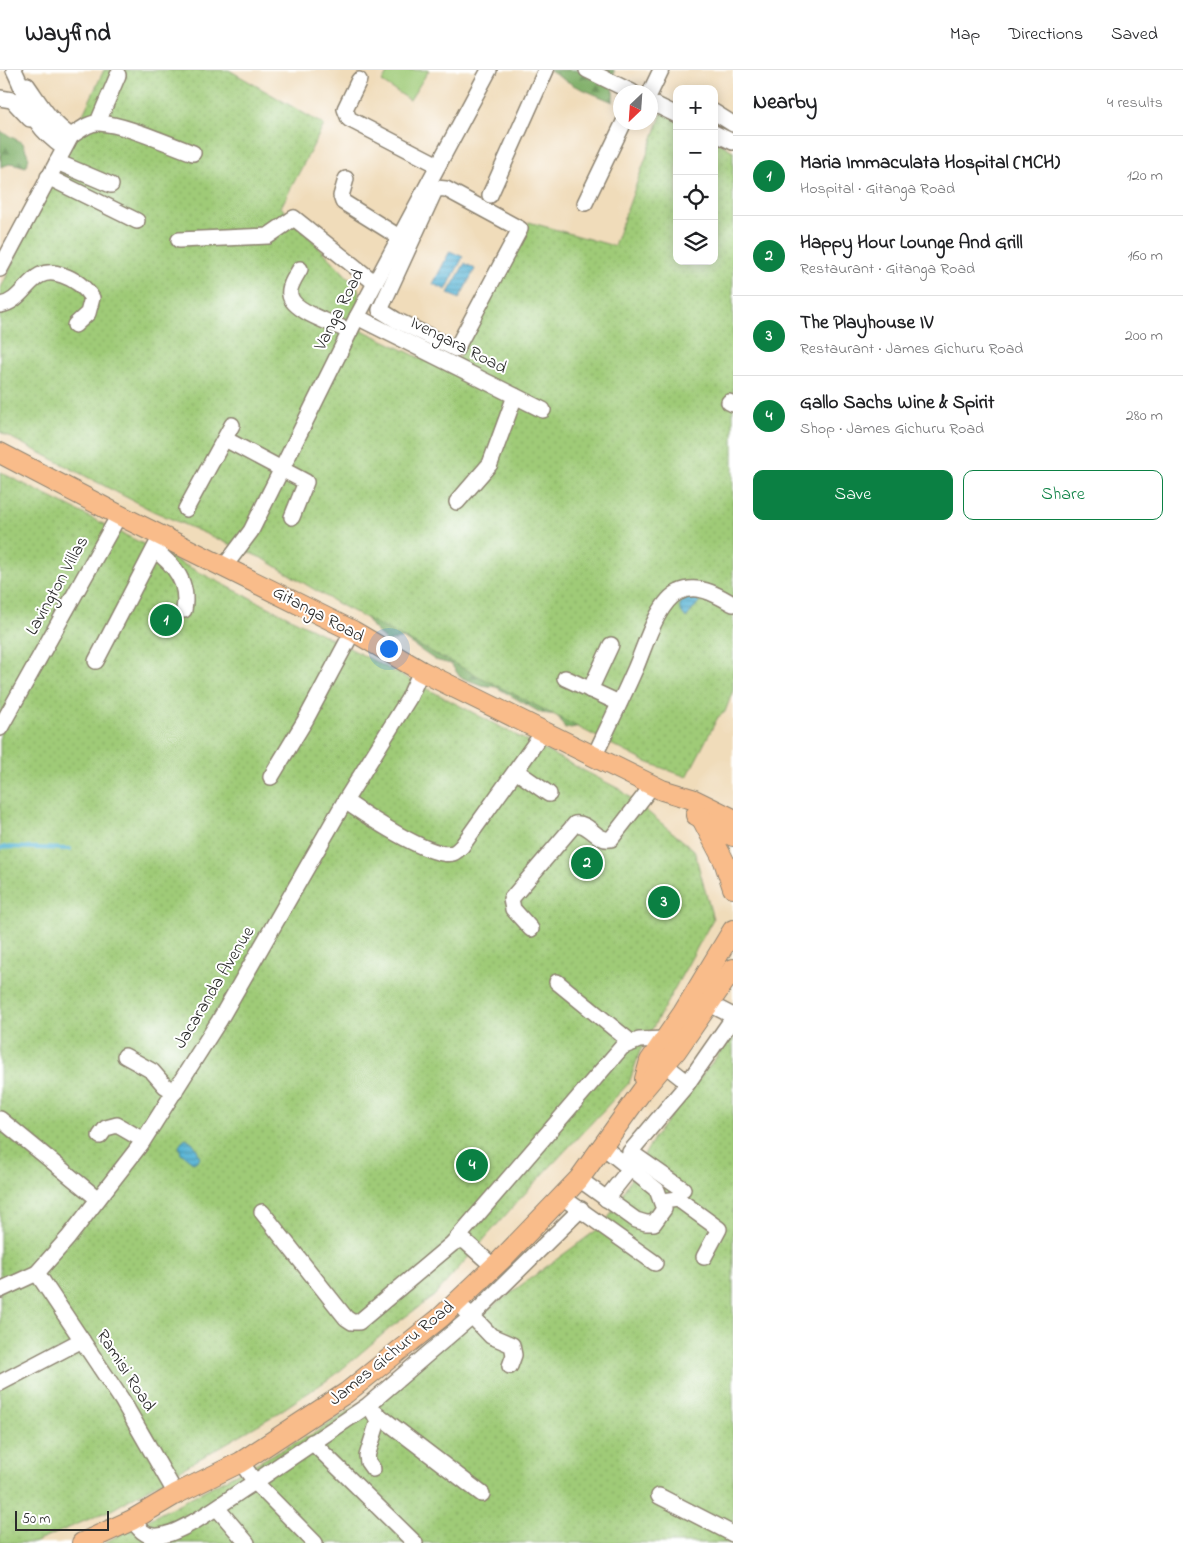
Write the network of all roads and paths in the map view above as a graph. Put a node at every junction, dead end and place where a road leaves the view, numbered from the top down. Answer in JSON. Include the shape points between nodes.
{"nodes":[{"id":1,"x":489,"y":70,"type":"edge"},
{"id":2,"x":546,"y":70,"type":"edge"},
{"id":3,"x":587,"y":70,"type":"edge"},
{"id":4,"x":662,"y":70,"type":"edge"},
{"id":5,"x":18,"y":74,"type":"edge"},
{"id":6,"x":118,"y":75,"type":"dead end"},
{"id":7,"x":359,"y":80,"type":"dead end"},
{"id":8,"x":618,"y":85,"type":"edge"},
{"id":9,"x":654,"y":85,"type":"edge"},
{"id":10,"x":0,"y":98,"type":"edge"},
{"id":11,"x":658,"y":106,"type":"edge"},
{"id":12,"x":673,"y":113,"type":"edge"},
{"id":13,"x":718,"y":115,"type":"edge"},
{"id":14,"x":98,"y":122,"type":"junction"},
{"id":15,"x":733,"y":124,"type":"edge"},
{"id":16,"x":620,"y":130,"type":"edge"},
{"id":17,"x":718,"y":135,"type":"edge"},
{"id":18,"x":733,"y":142,"type":"edge"},
{"id":19,"x":63,"y":150,"type":"junction"},
{"id":20,"x":193,"y":154,"type":"dead end"},
{"id":21,"x":438,"y":165,"type":"junction"},
{"id":22,"x":48,"y":177,"type":"junction"},
{"id":23,"x":346,"y":179,"type":"dead end"},
{"id":24,"x":111,"y":185,"type":"dead end"},
{"id":25,"x":490,"y":195,"type":"dead end"},
{"id":26,"x":585,"y":203,"type":"dead end"},
{"id":27,"x":137,"y":221,"type":"dead end"},
{"id":28,"x":400,"y":237,"type":"junction"},
{"id":29,"x":179,"y":240,"type":"dead end"},
{"id":30,"x":0,"y":269,"type":"edge"},
{"id":31,"x":300,"y":269,"type":"dead end"},
{"id":32,"x":375,"y":283,"type":"junction"},
{"id":33,"x":0,"y":305,"type":"edge"},
{"id":34,"x":357,"y":317,"type":"junction"},
{"id":35,"x":75,"y":325,"type":"dead end"},
{"id":36,"x":393,"y":327,"type":"junction"},
{"id":37,"x":350,"y":332,"type":"junction"},
{"id":38,"x":515,"y":396,"type":"junction"},
{"id":39,"x":543,"y":410,"type":"dead end"},
{"id":40,"x":232,"y":425,"type":"dead end"},
{"id":41,"x":225,"y":439,"type":"junction"},
{"id":42,"x":0,"y":452,"type":"edge"},
{"id":43,"x":282,"y":470,"type":"junction"},
{"id":44,"x":456,"y":502,"type":"dead end"},
{"id":45,"x":186,"y":509,"type":"dead end"},
{"id":46,"x":119,"y":515,"type":"junction"},
{"id":47,"x":292,"y":517,"type":"dead end"},
{"id":48,"x":158,"y":543,"type":"junction"},
{"id":49,"x":224,"y":566,"type":"junction"},
{"id":50,"x":731,"y":598,"type":"edge"},
{"id":51,"x":184,"y":610,"type":"dead end"},
{"id":52,"x":353,"y":631,"type":"junction"},
{"id":53,"x":611,"y":645,"type":"dead end"},
{"id":54,"x":96,"y":661,"type":"dead end"},
{"id":55,"x":421,"y":671,"type":"junction"},
{"id":56,"x":565,"y":678,"type":"dead end"},
{"id":57,"x":590,"y":690,"type":"junction"},
{"id":58,"x":619,"y":703,"type":"junction"},
{"id":59,"x":0,"y":728,"type":"edge"},
{"id":60,"x":544,"y":732,"type":"junction"},
{"id":61,"x":594,"y":757,"type":"junction"},
{"id":62,"x":516,"y":770,"type":"junction"},
{"id":63,"x":271,"y":777,"type":"dead end"},
{"id":64,"x":657,"y":788,"type":"junction"},
{"id":65,"x":549,"y":794,"type":"dead end"},
{"id":66,"x":345,"y":801,"type":"junction"},
{"id":67,"x":701,"y":817,"type":"junction"},
{"id":68,"x":733,"y":819,"type":"edge"},
{"id":69,"x":733,"y":836,"type":"edge"},
{"id":70,"x":733,"y":888,"type":"edge"},
{"id":71,"x":530,"y":929,"type":"dead end"},
{"id":72,"x":732,"y":929,"type":"edge"},
{"id":73,"x":733,"y":969,"type":"edge"},
{"id":74,"x":558,"y":982,"type":"dead end"},
{"id":75,"x":708,"y":1003,"type":"junction"},
{"id":76,"x":733,"y":1017,"type":"edge"},
{"id":77,"x":665,"y":1039,"type":"junction"},
{"id":78,"x":632,"y":1043,"type":"junction"},
{"id":79,"x":125,"y":1056,"type":"dead end"},
{"id":80,"x":664,"y":1064,"type":"junction"},
{"id":81,"x":688,"y":1083,"type":"junction"},
{"id":82,"x":642,"y":1091,"type":"junction"},
{"id":83,"x":175,"y":1092,"type":"junction"},
{"id":84,"x":0,"y":1119,"type":"edge"},
{"id":85,"x":100,"y":1136,"type":"dead end"},
{"id":86,"x":144,"y":1140,"type":"junction"},
{"id":87,"x":602,"y":1146,"type":"junction"},
{"id":88,"x":629,"y":1170,"type":"junction"},
{"id":89,"x":579,"y":1179,"type":"junction"},
{"id":90,"x":683,"y":1189,"type":"dead end"},
{"id":91,"x":562,"y":1197,"type":"junction"},
{"id":92,"x":98,"y":1199,"type":"junction"},
{"id":93,"x":606,"y":1199,"type":"junction"},
{"id":94,"x":663,"y":1200,"type":"junction"},
{"id":95,"x":581,"y":1209,"type":"junction"},
{"id":96,"x":262,"y":1212,"type":"dead end"},
{"id":97,"x":453,"y":1243,"type":"junction"},
{"id":98,"x":704,"y":1257,"type":"dead end"},
{"id":99,"x":655,"y":1263,"type":"dead end"},
{"id":100,"x":494,"y":1267,"type":"junction"},
{"id":101,"x":37,"y":1273,"type":"junction"},
{"id":102,"x":0,"y":1290,"type":"edge"},
{"id":103,"x":457,"y":1302,"type":"junction"},
{"id":104,"x":472,"y":1316,"type":"junction"},
{"id":105,"x":82,"y":1340,"type":"junction"},
{"id":106,"x":510,"y":1366,"type":"dead end"},
{"id":107,"x":378,"y":1368,"type":"junction"},
{"id":108,"x":0,"y":1383,"type":"edge"},
{"id":109,"x":390,"y":1387,"type":"junction"},
{"id":110,"x":370,"y":1408,"type":"junction"},
{"id":111,"x":312,"y":1442,"type":"junction"},
{"id":112,"x":241,"y":1462,"type":"junction"},
{"id":113,"x":373,"y":1469,"type":"dead end"},
{"id":114,"x":255,"y":1482,"type":"junction"},
{"id":115,"x":176,"y":1494,"type":"junction"},
{"id":116,"x":482,"y":1494,"type":"dead end"},
{"id":117,"x":658,"y":1496,"type":"dead end"},
{"id":118,"x":217,"y":1508,"type":"junction"},
{"id":119,"x":132,"y":1520,"type":"junction"},
{"id":120,"x":733,"y":1534,"type":"edge"},
{"id":121,"x":82,"y":1543,"type":"edge"},
{"id":122,"x":247,"y":1543,"type":"edge"},
{"id":123,"x":315,"y":1543,"type":"edge"},
{"id":124,"x":415,"y":1543,"type":"edge"}],
"edges":[{"from":1,"to":21,"type":"street","name":"Vanga Road"},
{"from":2,"to":25,"type":"street"},
{"from":3,"to":8,"type":"street"},
{"from":4,"to":9,"type":"street"},
{"from":5,"to":19,"type":"street","via":[[56,126]]},
{"from":6,"to":14,"type":"street"},
{"from":7,"to":21,"type":"street","via":[[345,109],[349,119]]},
{"from":10,"to":19,"type":"street","via":[[12,100],[31,120],[47,146]]},
{"from":11,"to":12,"type":"street"},
{"from":13,"to":15,"type":"street"},
{"from":14,"to":19,"type":"street","via":[[84,127]]},
{"from":14,"to":20,"type":"street"},
{"from":16,"to":26,"type":"street"},
{"from":17,"to":18,"type":"street"},
{"from":19,"to":22,"type":"street"},
{"from":19,"to":24,"type":"street"},
{"from":21,"to":28,"type":"street","name":"Vanga Road"},
{"from":22,"to":27,"type":"street"},
{"from":22,"to":30,"type":"street"},
{"from":23,"to":28,"type":"street","via":[[340,196],[343,202]]},
{"from":28,"to":32,"type":"street","name":"Vanga Road"},
{"from":29,"to":32,"type":"street","via":[[268,236],[294,218]]},
{"from":31,"to":37,"type":"street","via":[[291,288],[293,302],[304,312]]},
{"from":32,"to":34,"type":"street","name":"Vanga Road"},
{"from":33,"to":35,"type":"street","via":[[14,299],[41,274],[52,271],[81,285],[92,298],[88,313]]},
{"from":34,"to":36,"type":"street","name":"Ivengara Road"},
{"from":34,"to":37,"type":"street","name":"Vanga Road"},
{"from":36,"to":36,"type":"street","via":[[456,349],[520,229],[446,190],[436,188],[380,308]]},
{"from":36,"to":38,"type":"street","name":"Ivengara Road"},
{"from":37,"to":43,"type":"street","name":"Vanga Road"},
{"from":38,"to":39,"type":"street","name":"Ivengara Road"},
{"from":38,"to":44,"type":"street","via":[[490,464]]},
{"from":40,"to":41,"type":"street"},
{"from":41,"to":43,"type":"street"},
{"from":41,"to":45,"type":"street"},
{"from":42,"to":46,"type":"main road","name":"Gitanga Road"},
{"from":43,"to":47,"type":"street","via":[[306,482]]},
{"from":43,"to":49,"type":"street","name":"Vanga Road","via":[[251,531]]},
{"from":46,"to":48,"type":"main road","name":"Gitanga Road"},
{"from":46,"to":59,"type":"street","name":"Lavington Villas"},
{"from":48,"to":49,"type":"main road","name":"Gitanga Road"},
{"from":48,"to":51,"type":"street","via":[[181,576],[186,601]]},
{"from":48,"to":54,"type":"street"},
{"from":49,"to":52,"type":"main road","name":"Gitanga Road"},
{"from":50,"to":58,"type":"street","via":[[694,588],[679,592],[667,602]]},
{"from":52,"to":55,"type":"main road","name":"Gitanga Road"},
{"from":52,"to":63,"type":"street"},
{"from":53,"to":57,"type":"street"},
{"from":55,"to":60,"type":"main road","name":"Gitanga Road"},
{"from":55,"to":66,"type":"street","name":"Jacaranda Avenue","via":[[409,698]]},
{"from":56,"to":57,"type":"street"},
{"from":57,"to":58,"type":"street"},
{"from":58,"to":61,"type":"street"},
{"from":60,"to":61,"type":"main road","name":"Gitanga Road"},
{"from":60,"to":62,"type":"street"},
{"from":61,"to":64,"type":"main road","name":"Gitanga Road"},
{"from":62,"to":65,"type":"street"},
{"from":62,"to":66,"type":"street","via":[[454,853],[442,854],[420,846]]},
{"from":64,"to":67,"type":"main road","name":"Gitanga Road","via":[[678,805]]},
{"from":64,"to":68,"type":"main road","name":"Gitanga Road","via":[[692,799]]},
{"from":64,"to":71,"type":"street","via":[[612,839],[601,838],[586,826],[575,824],[511,899],[513,909]]},
{"from":66,"to":83,"type":"street","name":"Jacaranda Avenue"},
{"from":67,"to":69,"type":"main road","name":"Gitanga Road"},
{"from":67,"to":70,"type":"main road","via":[[724,861]]},
{"from":72,"to":77,"type":"main road","name":"James Gichuru Road"},
{"from":73,"to":75,"type":"main road","name":"James Gichuru Road"},
{"from":74,"to":78,"type":"street"},
{"from":75,"to":76,"type":"street"},
{"from":75,"to":80,"type":"main road","name":"James Gichuru Road"},
{"from":76,"to":81,"type":"street"},
{"from":77,"to":78,"type":"street"},
{"from":77,"to":82,"type":"main road","name":"James Gichuru Road","via":[[650,1062]]},
{"from":78,"to":97,"type":"street","via":[[622,1047]]},
{"from":79,"to":83,"type":"street","via":[[152,1071],[164,1086]]},
{"from":80,"to":81,"type":"street"},
{"from":80,"to":82,"type":"main road","name":"James Gichuru Road"},
{"from":81,"to":90,"type":"street","via":[[630,1152]]},
{"from":82,"to":87,"type":"main road","name":"James Gichuru Road"},
{"from":83,"to":86,"type":"street","name":"Jacaranda Avenue"},
{"from":84,"to":92,"type":"street"},
{"from":85,"to":86,"type":"street","via":[[106,1128],[117,1125]]},
{"from":86,"to":92,"type":"street","name":"Jacaranda Avenue"},
{"from":87,"to":88,"type":"street"},
{"from":87,"to":89,"type":"main road","name":"James Gichuru Road"},
{"from":88,"to":93,"type":"street"},
{"from":88,"to":94,"type":"street","via":[[657,1190]]},
{"from":89,"to":91,"type":"main road","name":"James Gichuru Road"},
{"from":89,"to":93,"type":"street"},
{"from":91,"to":95,"type":"street"},
{"from":91,"to":100,"type":"main road","name":"James Gichuru Road"},
{"from":92,"to":101,"type":"street","name":"Jacaranda Avenue"},
{"from":93,"to":94,"type":"street","via":[[646,1224],[654,1223],[664,1209]]},
{"from":94,"to":98,"type":"street","via":[[678,1199],[719,1229]]},
{"from":95,"to":99,"type":"street"},
{"from":95,"to":104,"type":"street"},
{"from":96,"to":97,"type":"street","via":[[352,1322],[359,1322]]},
{"from":97,"to":100,"type":"street","via":[[466,1242]]},
{"from":100,"to":103,"type":"main road","name":"James Gichuru Road"},
{"from":101,"to":102,"type":"street","name":"Jacaranda Avenue"},
{"from":101,"to":105,"type":"street","name":"Ramisi Road"},
{"from":103,"to":104,"type":"street"},
{"from":103,"to":107,"type":"main road","name":"James Gichuru Road"},
{"from":104,"to":106,"type":"street","via":[[491,1336],[512,1345],[514,1355]]},
{"from":104,"to":109,"type":"street"},
{"from":105,"to":108,"type":"street"},
{"from":105,"to":115,"type":"street","name":"Ramisi Road","via":[[147,1440]]},
{"from":107,"to":109,"type":"street"},
{"from":107,"to":112,"type":"main road","name":"James Gichuru Road","via":[[339,1398]]},
{"from":109,"to":110,"type":"street"},
{"from":110,"to":111,"type":"street"},
{"from":110,"to":113,"type":"street","via":[[378,1421],[368,1456]]},
{"from":110,"to":116,"type":"street"},
{"from":111,"to":114,"type":"street"},
{"from":111,"to":124,"type":"street"},
{"from":112,"to":114,"type":"street"},
{"from":112,"to":115,"type":"main road","name":"James Gichuru Road"},
{"from":114,"to":118,"type":"street"},
{"from":114,"to":123,"type":"street"},
{"from":115,"to":119,"type":"main road","name":"James Gichuru Road"},
{"from":117,"to":120,"type":"street"},
{"from":118,"to":119,"type":"street","via":[[157,1536],[146,1534]]},
{"from":118,"to":122,"type":"street"},
{"from":119,"to":121,"type":"main road","name":"James Gichuru Road"}]}
